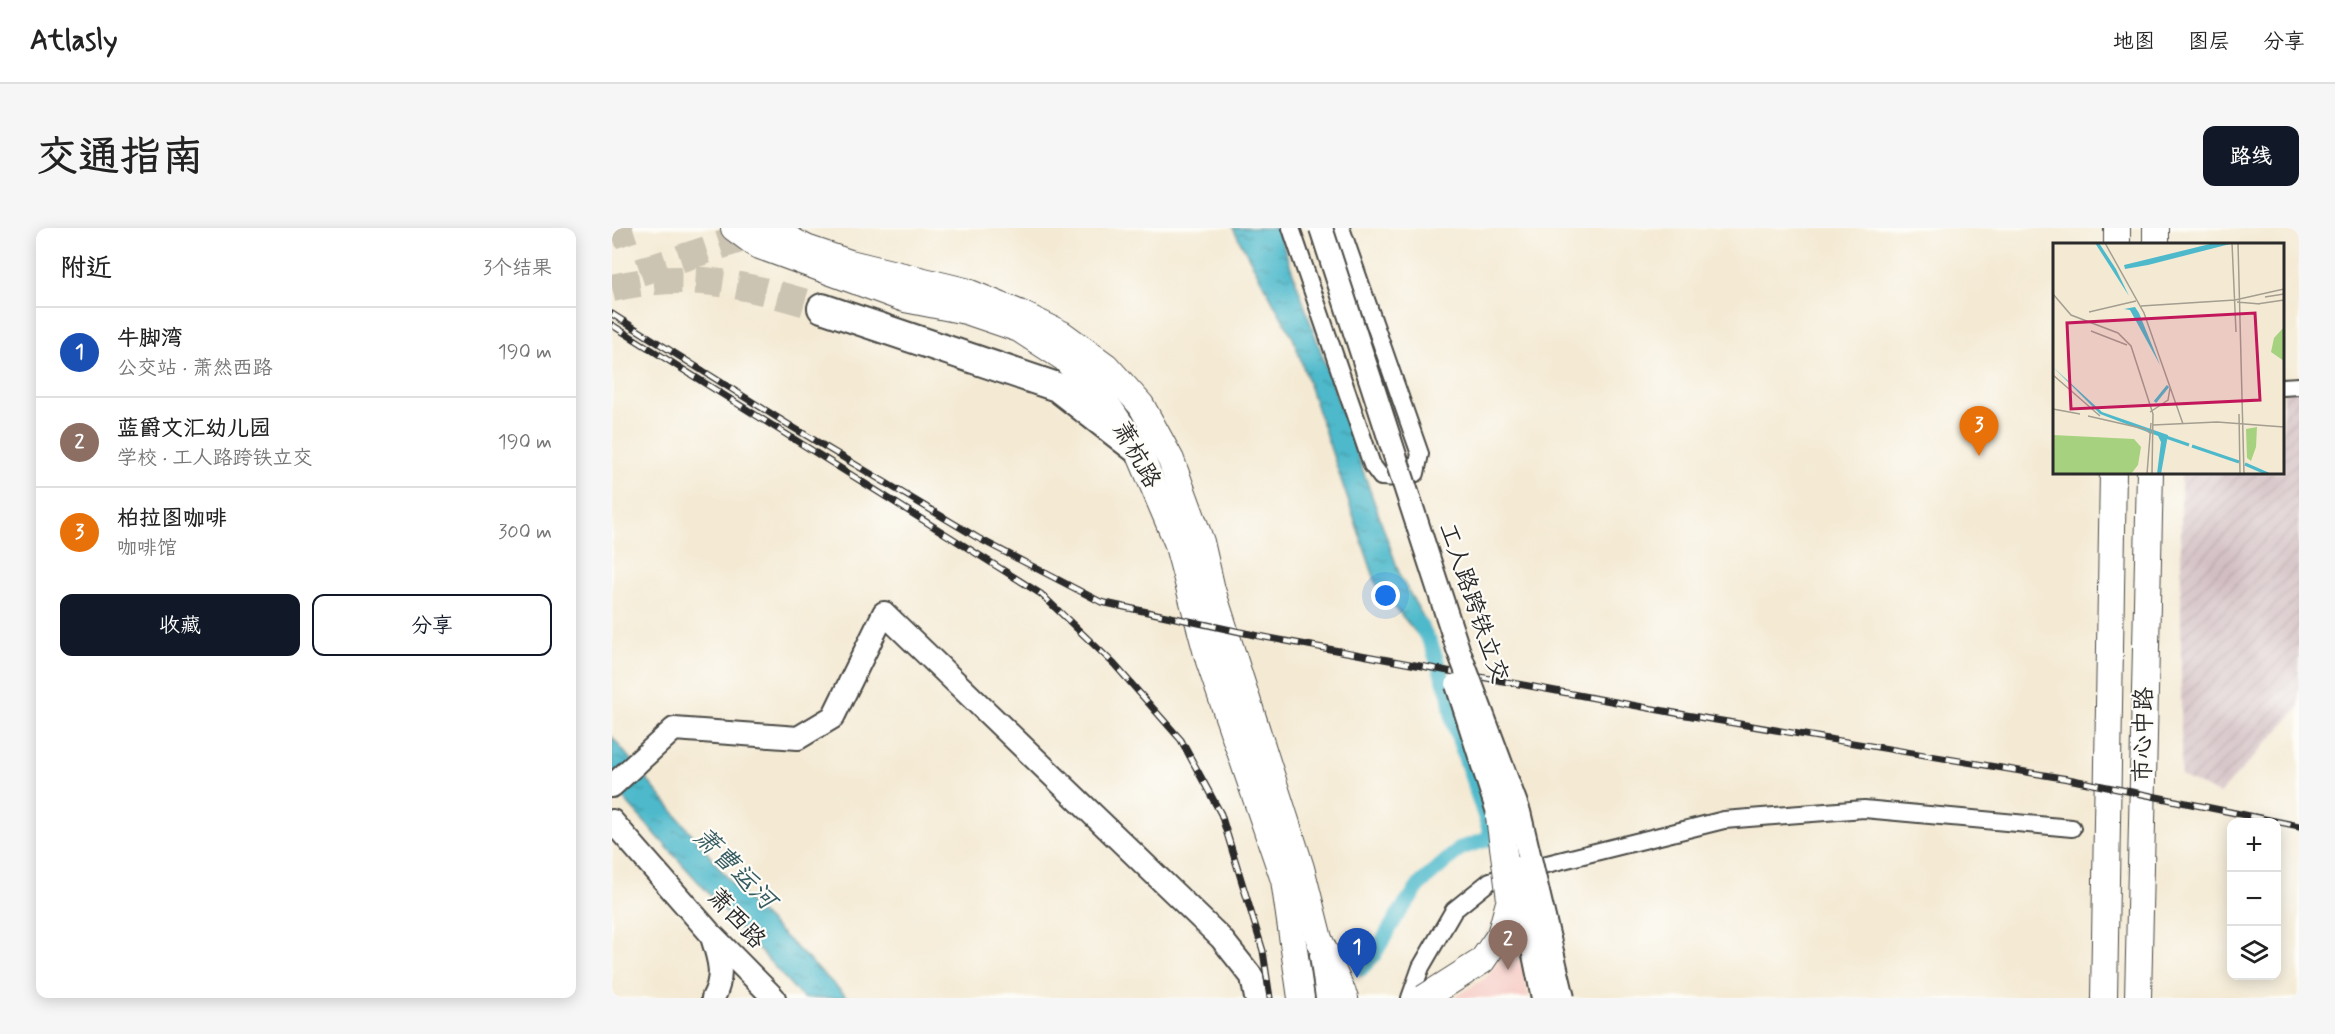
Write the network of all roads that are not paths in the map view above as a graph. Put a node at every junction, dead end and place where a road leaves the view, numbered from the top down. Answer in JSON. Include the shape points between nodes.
{"nodes":[{"id":1,"x":734,"y":228,"type":"edge"},
{"id":2,"x":768,"y":228,"type":"edge"},
{"id":3,"x":1291,"y":228,"type":"edge"},
{"id":4,"x":1306,"y":228,"type":"edge"},
{"id":5,"x":1320,"y":228,"type":"edge"},
{"id":6,"x":1341,"y":228,"type":"edge"},
{"id":7,"x":822,"y":308,"type":"tunnel mouth"},
{"id":8,"x":2299,"y":386,"type":"edge"},
{"id":9,"x":2284,"y":387,"type":"edge"},
{"id":10,"x":1138,"y":450,"type":"junction"},
{"id":11,"x":2113,"y":474,"type":"edge"},
{"id":12,"x":2150,"y":474,"type":"edge"},
{"id":13,"x":612,"y":786,"type":"edge"},
{"id":14,"x":1499,"y":817,"type":"junction"},
{"id":15,"x":612,"y":821,"type":"edge"},
{"id":16,"x":2072,"y":828,"type":"dead end"},
{"id":17,"x":1299,"y":904,"type":"junction"},
{"id":18,"x":710,"y":933,"type":"junction"},
{"id":19,"x":1319,"y":939,"type":"junction"},
{"id":20,"x":713,"y":998,"type":"edge"},
{"id":21,"x":774,"y":998,"type":"edge"},
{"id":22,"x":1256,"y":998,"type":"edge"},
{"id":23,"x":1301,"y":998,"type":"edge"},
{"id":24,"x":1327,"y":998,"type":"edge"},
{"id":25,"x":1345,"y":998,"type":"edge"},
{"id":26,"x":1410,"y":998,"type":"edge"},
{"id":27,"x":1424,"y":998,"type":"edge"},
{"id":28,"x":1543,"y":998,"type":"edge"},
{"id":29,"x":1563,"y":998,"type":"edge"},
{"id":30,"x":2104,"y":998,"type":"edge"},
{"id":31,"x":2138,"y":998,"type":"edge"}],
"edges":[{"from":1,"to":10,"type":"main road","name":"萧杭路","via":[[757,245],[905,299],[966,311],[1019,329],[1064,358],[1101,396]]},
{"from":2,"to":17,"type":"main road","name":"萧杭路","via":[[806,248],[850,263],[965,291],[1019,313],[1062,334],[1106,366],[1141,405],[1171,460],[1201,542]]},
{"from":3,"to":6,"type":"street","via":[[1372,465],[1381,477],[1401,478],[1416,473],[1420,454]]},
{"from":4,"to":14,"type":"main road","name":"工人路跨铁立交","bridge":true},
{"from":5,"to":29,"type":"main road","name":"工人路跨铁立交","bridge":true,"via":[[1458,649],[1519,812]]},
{"from":7,"to":10,"type":"highway","via":[[1057,387]]},
{"from":8,"to":9,"type":"street"},
{"from":10,"to":17,"type":"main road","name":"萧杭路","via":[[1177,542],[1209,662],[1284,880]]},
{"from":11,"to":30,"type":"main road","name":"市心中路"},
{"from":12,"to":31,"type":"main road","name":"市心中路"},
{"from":13,"to":22,"type":"main road","via":[[674,729],[798,738],[833,717],[884,614],[1221,938],[1252,977]]},
{"from":14,"to":27,"type":"main road","bridge":true,"via":[[1510,899],[1500,935],[1482,961]]},
{"from":14,"to":28,"type":"main road","name":"工人路跨铁立交","bridge":true,"via":[[1515,860]]},
{"from":15,"to":18,"type":"main road","name":"萧西路"},
{"from":16,"to":26,"type":"street","via":[[1864,809],[1724,820],[1527,869],[1490,881],[1454,910],[1421,967]]},
{"from":17,"to":19,"type":"main road"},
{"from":17,"to":23,"type":"main road"},
{"from":18,"to":20,"type":"main road","via":[[721,965],[719,988]]},
{"from":18,"to":21,"type":"main road","name":"萧西路"},
{"from":19,"to":24,"type":"main road"},
{"from":19,"to":25,"type":"main road"}]}
